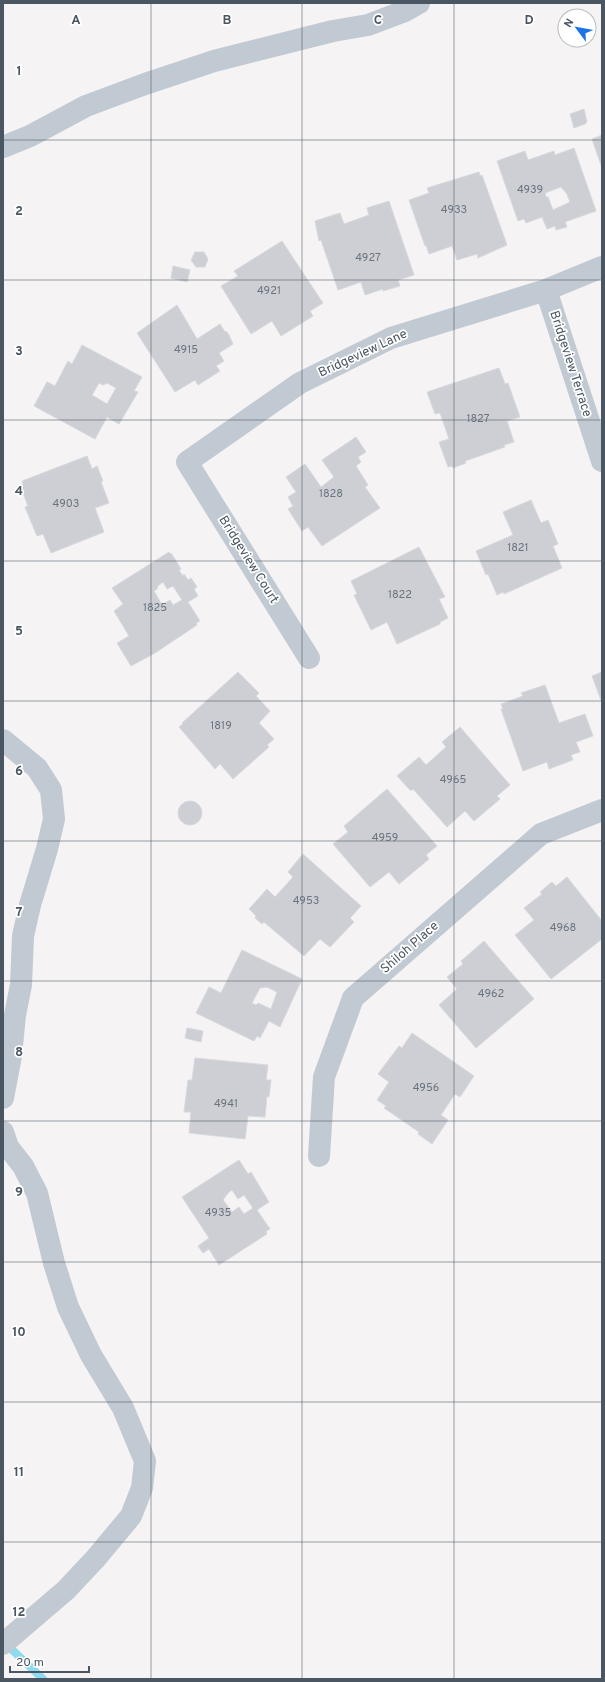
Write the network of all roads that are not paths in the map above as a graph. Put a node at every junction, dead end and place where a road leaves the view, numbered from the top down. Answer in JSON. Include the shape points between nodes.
{"nodes":[{"id":1,"x":419,"y":3,"type":"edge"},
{"id":2,"x":3,"y":147,"type":"edge"},
{"id":3,"x":602,"y":267,"type":"edge"},
{"id":4,"x":546,"y":290,"type":"junction"},
{"id":5,"x":602,"y":461,"type":"edge"},
{"id":6,"x":187,"y":462,"type":"joint"},
{"id":7,"x":309,"y":658,"type":"dead end"},
{"id":8,"x":3,"y":740,"type":"edge"},
{"id":9,"x":602,"y":810,"type":"edge"},
{"id":10,"x":3,"y":1098,"type":"edge"},
{"id":11,"x":3,"y":1132,"type":"edge"},
{"id":12,"x":319,"y":1156,"type":"dead end"},
{"id":13,"x":3,"y":1644,"type":"edge"}],
"edges":[{"from":1,"to":2,"type":"street","via":[[368,25],[333,31],[214,61],[145,84],[86,106],[30,136]]},
{"from":3,"to":4,"type":"street","name":"Bridgeview Lane"},
{"from":4,"to":5,"type":"street","name":"Bridgeview Terrace"},
{"from":4,"to":6,"type":"street","name":"Bridgeview Lane","via":[[391,338],[300,383]]},
{"from":6,"to":7,"type":"street","name":"Bridgeview Court"},
{"from":8,"to":10,"type":"street","via":[[37,768],[51,790],[54,819],[23,936],[21,984]]},
{"from":9,"to":12,"type":"street","name":"Shiloh Place","via":[[541,834],[353,998],[324,1077]]},
{"from":11,"to":13,"type":"street","via":[[8,1147],[23,1166],[37,1193],[68,1307],[91,1355],[123,1408],[145,1461],[142,1488],[131,1516],[66,1590]]}]}
